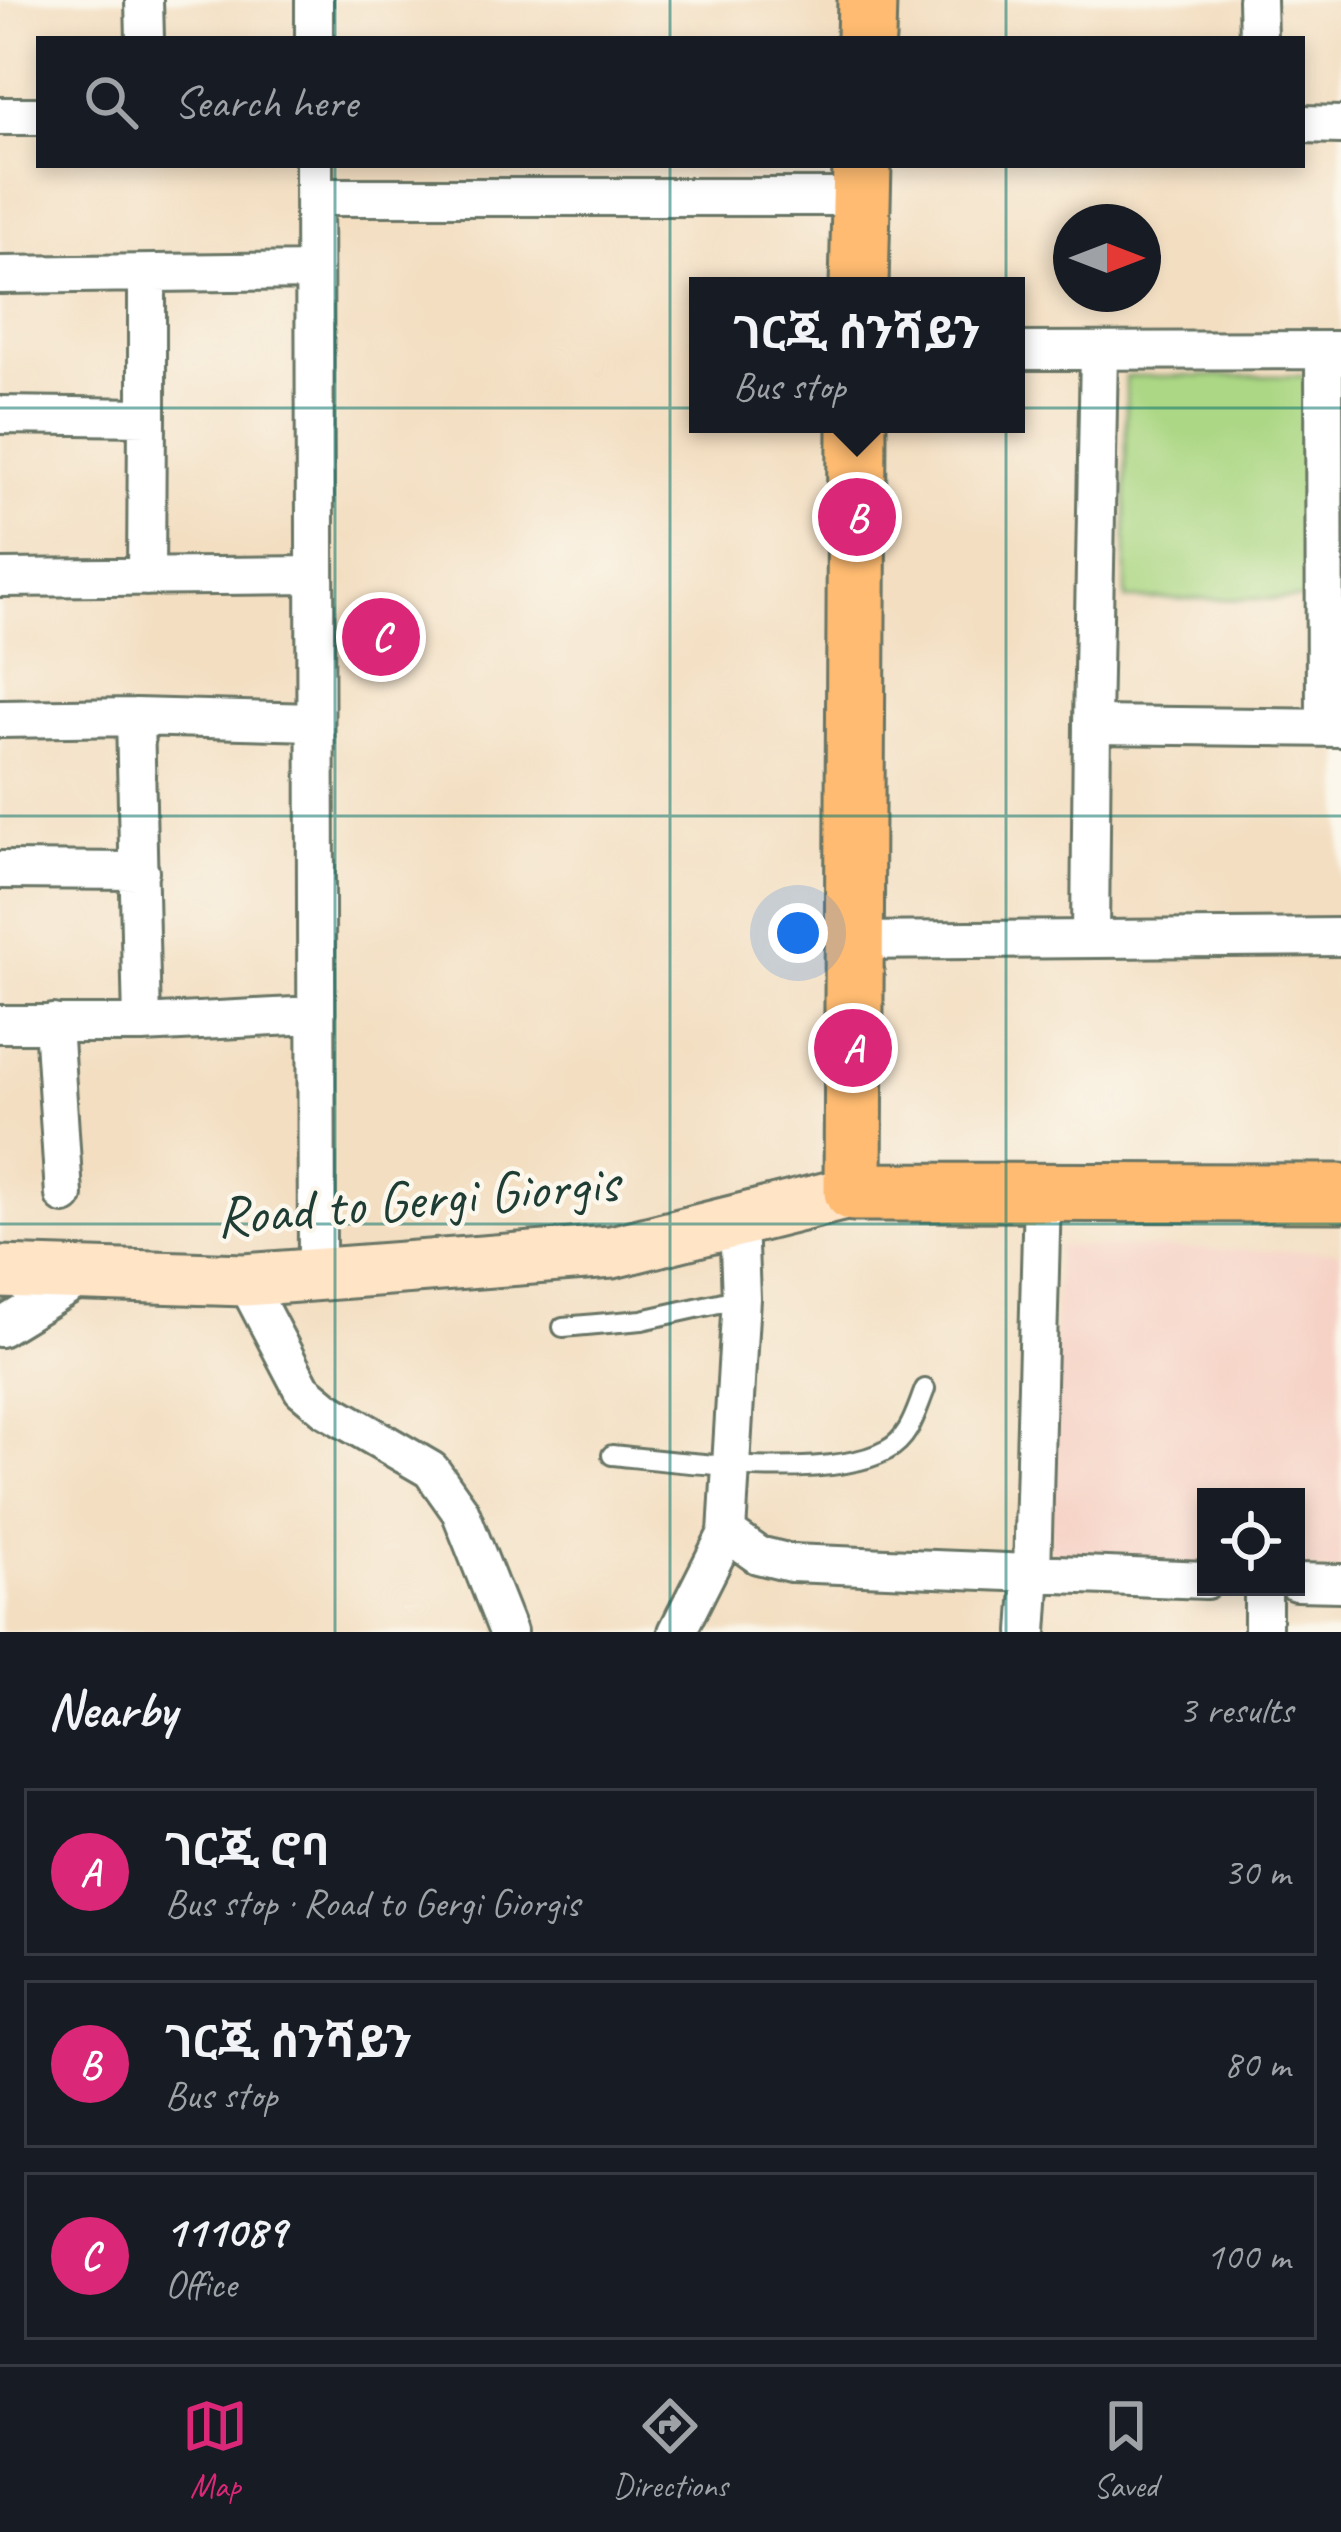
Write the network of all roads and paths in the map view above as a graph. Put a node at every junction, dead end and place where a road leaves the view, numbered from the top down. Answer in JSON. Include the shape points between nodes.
{"nodes":[{"id":1,"x":144,"y":0,"type":"edge"},
{"id":2,"x":314,"y":0,"type":"edge"},
{"id":3,"x":867,"y":0,"type":"edge"},
{"id":4,"x":1257,"y":0,"type":"edge"},
{"id":5,"x":146,"y":36,"type":"edge"},
{"id":6,"x":314,"y":36,"type":"edge"},
{"id":7,"x":866,"y":36,"type":"edge"},
{"id":8,"x":1258,"y":36,"type":"edge"},
{"id":9,"x":0,"y":116,"type":"edge"},
{"id":10,"x":36,"y":116,"type":"edge"},
{"id":11,"x":1305,"y":124,"type":"edge"},
{"id":12,"x":1341,"y":125,"type":"edge"},
{"id":13,"x":314,"y":181,"type":"edge"},
{"id":14,"x":862,"y":181,"type":"edge"},
{"id":15,"x":314,"y":271,"type":"junction"},
{"id":16,"x":0,"y":275,"type":"edge"},
{"id":17,"x":147,"y":276,"type":"junction"},
{"id":18,"x":859,"y":277,"type":"edge"},
{"id":19,"x":1025,"y":351,"type":"edge"},
{"id":20,"x":1333,"y":351,"type":"edge"},
{"id":21,"x":1100,"y":352,"type":"junction"},
{"id":22,"x":0,"y":415,"type":"edge"},
{"id":23,"x":147,"y":417,"type":"junction"},
{"id":24,"x":857,"y":433,"type":"edge"},
{"id":25,"x":314,"y":574,"type":"junction"},
{"id":26,"x":146,"y":577,"type":"junction"},
{"id":27,"x":0,"y":578,"type":"edge"},
{"id":28,"x":135,"y":717,"type":"junction"},
{"id":29,"x":0,"y":719,"type":"edge"},
{"id":30,"x":314,"y":722,"type":"junction"},
{"id":31,"x":1092,"y":725,"type":"junction"},
{"id":32,"x":1333,"y":728,"type":"edge"},
{"id":33,"x":0,"y":870,"type":"edge"},
{"id":34,"x":140,"y":871,"type":"junction"},
{"id":35,"x":1090,"y":937,"type":"junction"},
{"id":36,"x":1341,"y":937,"type":"edge"},
{"id":37,"x":851,"y":941,"type":"junction"},
{"id":38,"x":314,"y":1015,"type":"junction"},
{"id":39,"x":53,"y":1023,"type":"junction"},
{"id":40,"x":0,"y":1024,"type":"edge"},
{"id":41,"x":142,"y":1024,"type":"junction"},
{"id":42,"x":853,"y":1192,"type":"junction"},
{"id":43,"x":1341,"y":1193,"type":"edge"},
{"id":44,"x":64,"y":1195,"type":"dead end"},
{"id":45,"x":1042,"y":1195,"type":"junction"},
{"id":46,"x":738,"y":1222,"type":"junction"},
{"id":47,"x":0,"y":1272,"type":"edge"},
{"id":48,"x":317,"y":1275,"type":"junction"},
{"id":49,"x":82,"y":1278,"type":"junction"},
{"id":50,"x":244,"y":1280,"type":"junction"},
{"id":51,"x":741,"y":1298,"type":"junction"},
{"id":52,"x":563,"y":1327,"type":"dead end"},
{"id":53,"x":0,"y":1328,"type":"edge"},
{"id":54,"x":925,"y":1389,"type":"dead end"},
{"id":55,"x":612,"y":1455,"type":"dead end"},
{"id":56,"x":733,"y":1467,"type":"junction"},
{"id":57,"x":727,"y":1533,"type":"junction"},
{"id":58,"x":1032,"y":1573,"type":"junction"},
{"id":59,"x":1197,"y":1580,"type":"edge"},
{"id":60,"x":1305,"y":1582,"type":"edge"},
{"id":61,"x":1341,"y":1582,"type":"edge"},
{"id":62,"x":1263,"y":1596,"type":"edge"},
{"id":63,"x":508,"y":1632,"type":"edge"},
{"id":64,"x":677,"y":1632,"type":"edge"},
{"id":65,"x":1028,"y":1632,"type":"edge"},
{"id":66,"x":1264,"y":1632,"type":"edge"}],
"edges":[{"from":1,"to":5,"type":"street"},
{"from":2,"to":6,"type":"street"},
{"from":3,"to":7,"type":"main road"},
{"from":4,"to":8,"type":"street"},
{"from":9,"to":10,"type":"street"},
{"from":11,"to":12,"type":"street"},
{"from":13,"to":14,"type":"street"},
{"from":13,"to":15,"type":"street"},
{"from":14,"to":18,"type":"main road"},
{"from":15,"to":17,"type":"street"},
{"from":15,"to":25,"type":"street"},
{"from":16,"to":17,"type":"street"},
{"from":17,"to":23,"type":"street"},
{"from":19,"to":21,"type":"street"},
{"from":20,"to":21,"type":"street"},
{"from":20,"to":32,"type":"street"},
{"from":21,"to":31,"type":"street"},
{"from":22,"to":23,"type":"street"},
{"from":23,"to":26,"type":"street"},
{"from":24,"to":37,"type":"main road"},
{"from":25,"to":26,"type":"street"},
{"from":25,"to":30,"type":"street"},
{"from":26,"to":27,"type":"street"},
{"from":28,"to":29,"type":"street"},
{"from":28,"to":30,"type":"street"},
{"from":28,"to":34,"type":"street"},
{"from":30,"to":38,"type":"street"},
{"from":31,"to":32,"type":"street"},
{"from":31,"to":35,"type":"street"},
{"from":33,"to":34,"type":"street"},
{"from":34,"to":41,"type":"street"},
{"from":35,"to":36,"type":"street"},
{"from":35,"to":37,"type":"street"},
{"from":37,"to":42,"type":"main road"},
{"from":38,"to":41,"type":"street"},
{"from":38,"to":48,"type":"street"},
{"from":39,"to":40,"type":"street"},
{"from":39,"to":41,"type":"street"},
{"from":39,"to":44,"type":"street"},
{"from":42,"to":45,"type":"main road"},
{"from":42,"to":46,"type":"main road","name":"Road to Gergi Giorgis"},
{"from":43,"to":45,"type":"main road"},
{"from":45,"to":58,"type":"street"},
{"from":46,"to":48,"type":"main road","name":"Road to Gergi Giorgis","via":[[612,1252]]},
{"from":46,"to":51,"type":"street"},
{"from":47,"to":49,"type":"main road","name":"Road to Gergi Giorgis"},
{"from":48,"to":50,"type":"main road","name":"Road to Gergi Giorgis"},
{"from":49,"to":50,"type":"main road","name":"Road to Gergi Giorgis"},
{"from":49,"to":53,"type":"street"},
{"from":50,"to":63,"type":"street","via":[[302,1389],[431,1470],[460,1511]]},
{"from":51,"to":52,"type":"lane"},
{"from":51,"to":56,"type":"street"},
{"from":54,"to":56,"type":"lane","via":[[910,1428],[891,1449],[861,1461]]},
{"from":55,"to":56,"type":"lane"},
{"from":56,"to":57,"type":"street"},
{"from":57,"to":58,"type":"street","via":[[758,1555],[791,1563]]},
{"from":57,"to":64,"type":"street"},
{"from":58,"to":59,"type":"street"},
{"from":58,"to":65,"type":"street"},
{"from":60,"to":61,"type":"street"},
{"from":62,"to":66,"type":"street"}]}
